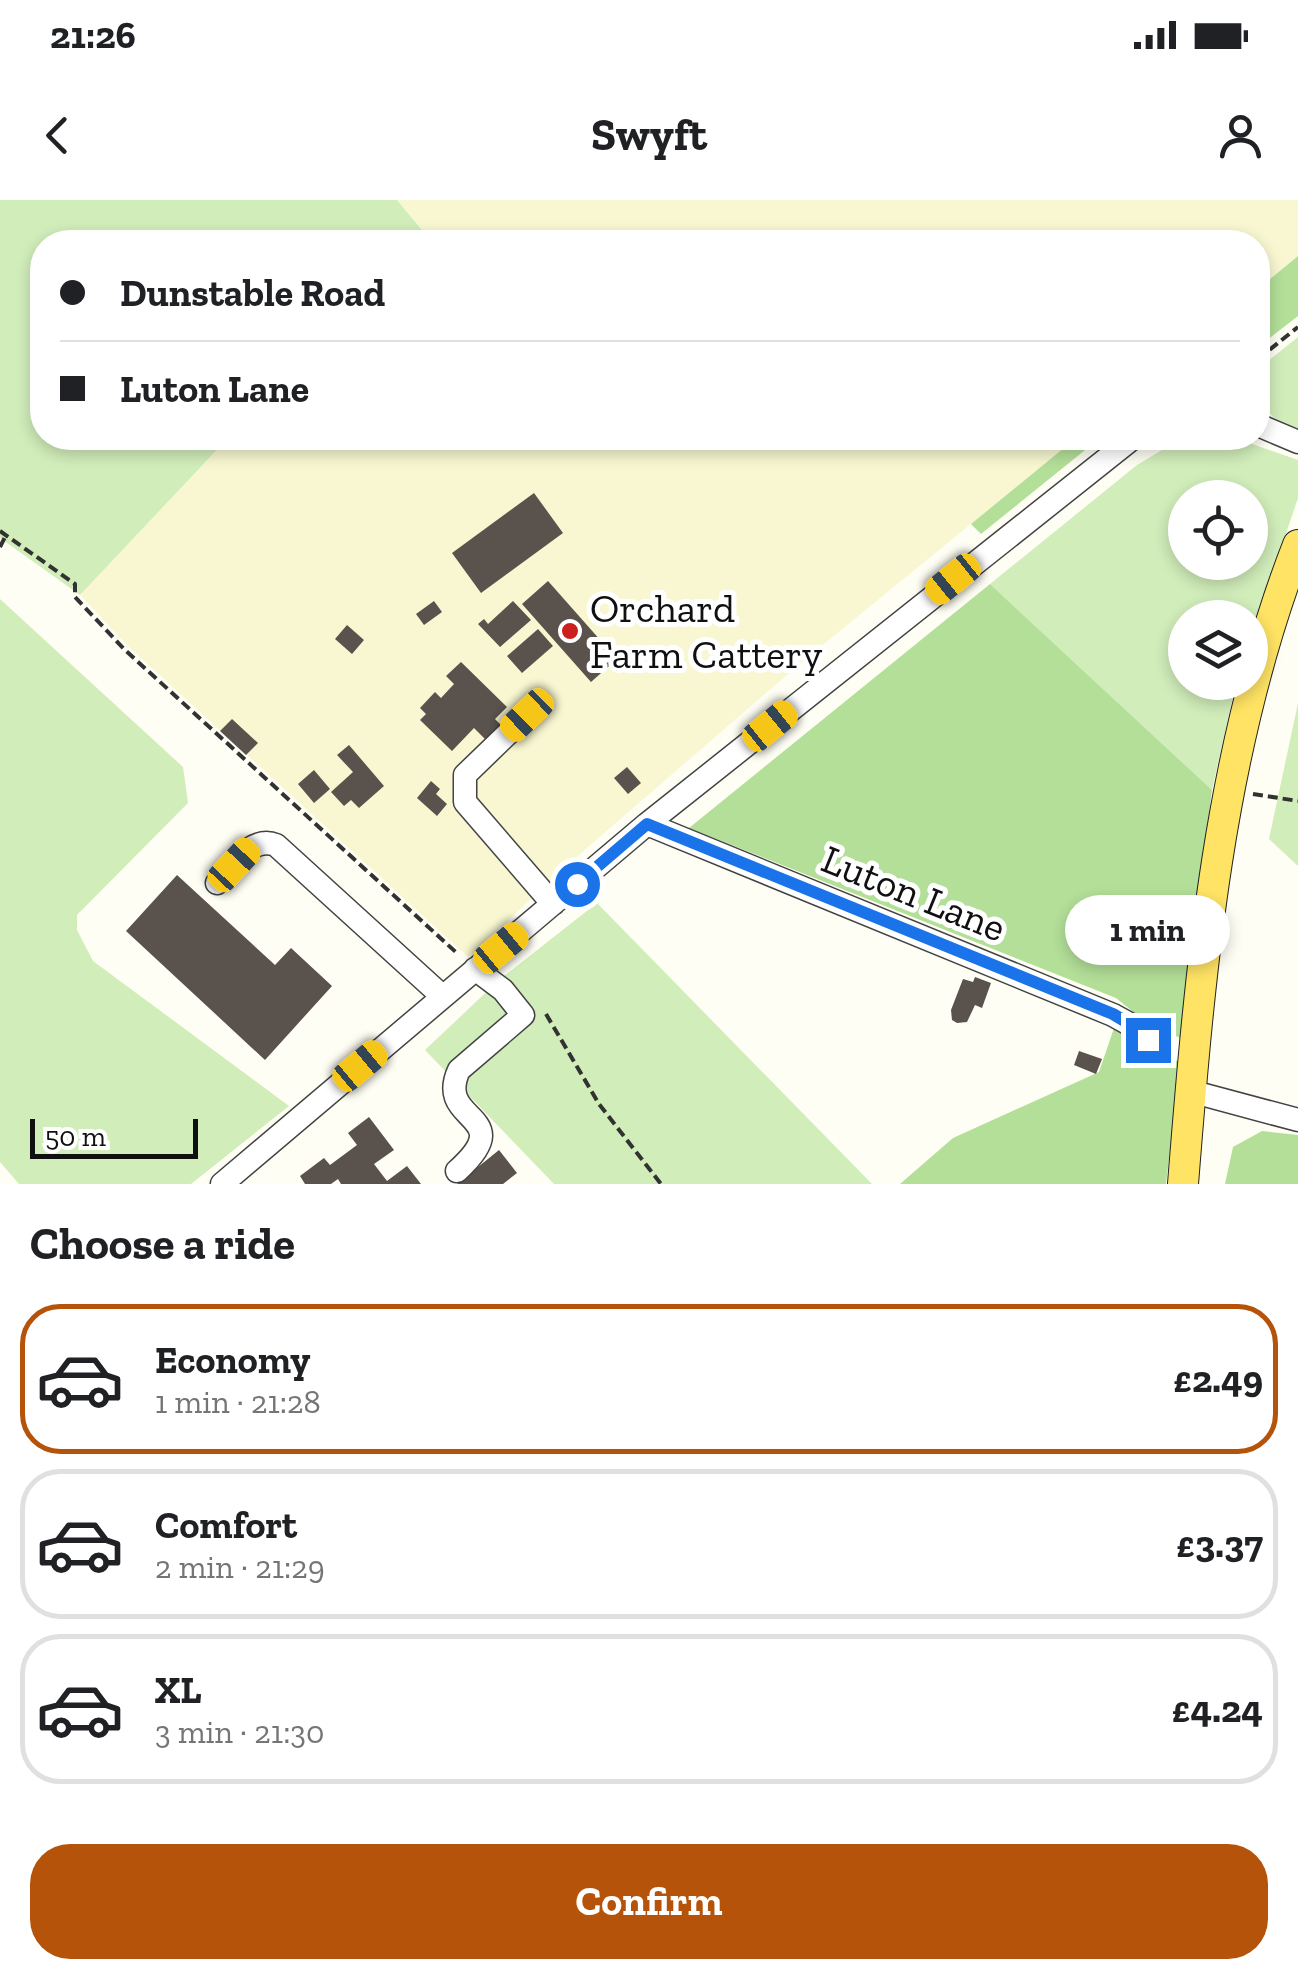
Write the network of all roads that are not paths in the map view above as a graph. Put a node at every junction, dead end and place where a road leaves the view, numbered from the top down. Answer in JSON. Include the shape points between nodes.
{"nodes":[{"id":1,"x":1270,"y":429,"type":"edge"},
{"id":2,"x":1298,"y":442,"type":"edge"},
{"id":3,"x":1118,"y":450,"type":"edge"},
{"id":4,"x":1298,"y":545,"type":"edge"},
{"id":5,"x":527,"y":715,"type":"dead end"},
{"id":6,"x":647,"y":824,"type":"junction"},
{"id":7,"x":217,"y":883,"type":"dead end"},
{"id":8,"x":553,"y":904,"type":"junction"},
{"id":9,"x":475,"y":970,"type":"junction"},
{"id":10,"x":442,"y":996,"type":"junction"},
{"id":11,"x":1148,"y":1040,"type":"dead end"},
{"id":12,"x":1190,"y":1091,"type":"junction"},
{"id":13,"x":1298,"y":1120,"type":"edge"},
{"id":14,"x":457,"y":1171,"type":"dead end"},
{"id":15,"x":222,"y":1184,"type":"edge"},
{"id":16,"x":1183,"y":1184,"type":"edge"}],
"edges":[{"from":1,"to":2,"type":"street"},
{"from":3,"to":6,"type":"street"},
{"from":4,"to":12,"type":"main road","via":[[1245,710],[1217,868]]},
{"from":5,"to":8,"type":"street","via":[[465,774],[465,802]]},
{"from":6,"to":8,"type":"street"},
{"from":6,"to":11,"type":"street","name":"Luton Lane","via":[[1113,1014]]},
{"from":7,"to":10,"type":"street","via":[[251,847],[276,845]]},
{"from":8,"to":9,"type":"street"},
{"from":9,"to":10,"type":"street"},
{"from":9,"to":14,"type":"street","via":[[523,1015],[459,1070],[454,1091],[482,1136],[477,1152]]},
{"from":10,"to":15,"type":"street"},
{"from":12,"to":13,"type":"street"},
{"from":12,"to":16,"type":"main road"}]}
